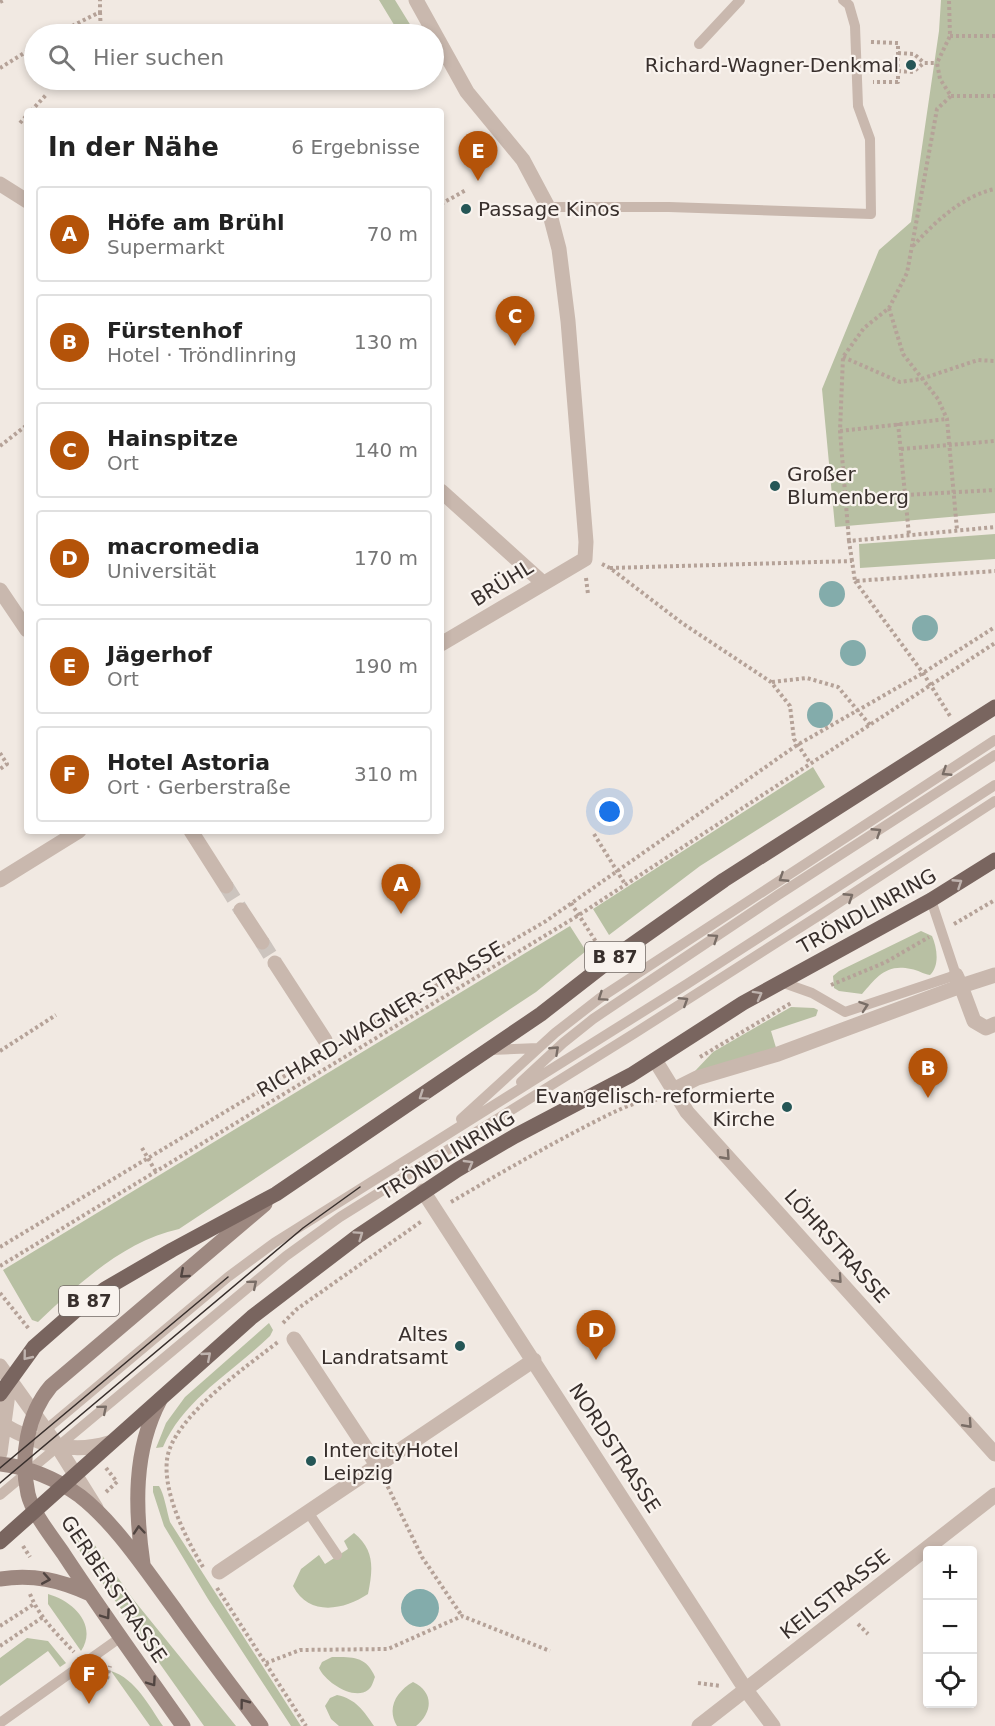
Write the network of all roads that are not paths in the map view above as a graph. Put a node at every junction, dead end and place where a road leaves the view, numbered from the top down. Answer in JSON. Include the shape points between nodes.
{"nodes":[{"id":1,"x":416,"y":0,"type":"edge"},
{"id":2,"x":740,"y":0,"type":"edge"},
{"id":3,"x":843,"y":0,"type":"edge"},
{"id":4,"x":429,"y":24,"type":"edge"},
{"id":5,"x":699,"y":44,"type":"dead end"},
{"id":6,"x":444,"y":51,"type":"edge"},
{"id":7,"x":0,"y":184,"type":"edge"},
{"id":8,"x":24,"y":199,"type":"edge"},
{"id":9,"x":548,"y":207,"type":"junction"},
{"id":10,"x":444,"y":494,"type":"edge"},
{"id":11,"x":542,"y":582,"type":"junction"},
{"id":12,"x":0,"y":590,"type":"edge"},
{"id":13,"x":24,"y":626,"type":"edge"},
{"id":14,"x":444,"y":642,"type":"edge"},
{"id":15,"x":995,"y":707,"type":"edge"},
{"id":16,"x":995,"y":740,"type":"edge"},
{"id":17,"x":995,"y":755,"type":"edge"},
{"id":18,"x":995,"y":785,"type":"edge"},
{"id":19,"x":995,"y":801,"type":"edge"},
{"id":20,"x":74,"y":834,"type":"edge"},
{"id":21,"x":193,"y":834,"type":"edge"},
{"id":22,"x":995,"y":860,"type":"edge"},
{"id":23,"x":0,"y":880,"type":"edge"},
{"id":24,"x":226,"y":886,"type":"tunnel mouth"},
{"id":25,"x":932,"y":900,"type":"junction"},
{"id":26,"x":241,"y":910,"type":"tunnel mouth"},
{"id":27,"x":262,"y":942,"type":"tunnel mouth"},
{"id":28,"x":275,"y":963,"type":"tunnel mouth"},
{"id":29,"x":995,"y":975,"type":"edge"},
{"id":30,"x":959,"y":981,"type":"junction"},
{"id":31,"x":781,"y":982,"type":"junction"},
{"id":32,"x":995,"y":1024,"type":"edge"},
{"id":33,"x":329,"y":1046,"type":"road end"},
{"id":34,"x":538,"y":1048,"type":"junction"},
{"id":35,"x":490,"y":1050,"type":"junction"},
{"id":36,"x":655,"y":1060,"type":"junction"},
{"id":37,"x":673,"y":1090,"type":"junction"},
{"id":38,"x":501,"y":1100,"type":"junction"},
{"id":39,"x":406,"y":1159,"type":"junction"},
{"id":40,"x":414,"y":1170,"type":"junction"},
{"id":41,"x":423,"y":1191,"type":"junction"},
{"id":42,"x":276,"y":1194,"type":"junction"},
{"id":43,"x":287,"y":1340,"type":"road end"},
{"id":44,"x":534,"y":1360,"type":"junction"},
{"id":45,"x":5,"y":1373,"type":"edge"},
{"id":46,"x":0,"y":1394,"type":"edge"},
{"id":47,"x":163,"y":1395,"type":"junction"},
{"id":48,"x":34,"y":1413,"type":"junction"},
{"id":49,"x":1,"y":1424,"type":"edge"},
{"id":50,"x":46,"y":1430,"type":"junction"},
{"id":51,"x":0,"y":1442,"type":"edge"},
{"id":52,"x":29,"y":1442,"type":"junction"},
{"id":53,"x":109,"y":1443,"type":"junction"},
{"id":54,"x":58,"y":1447,"type":"junction"},
{"id":55,"x":995,"y":1454,"type":"edge"},
{"id":56,"x":377,"y":1465,"type":"junction"},
{"id":57,"x":13,"y":1467,"type":"edge"},
{"id":58,"x":76,"y":1474,"type":"junction"},
{"id":59,"x":63,"y":1486,"type":"junction"},
{"id":60,"x":0,"y":1495,"type":"edge"},
{"id":61,"x":995,"y":1495,"type":"edge"},
{"id":62,"x":36,"y":1510,"type":"junction"},
{"id":63,"x":308,"y":1512,"type":"junction"},
{"id":64,"x":101,"y":1516,"type":"junction"},
{"id":65,"x":2,"y":1541,"type":"edge"},
{"id":66,"x":337,"y":1555,"type":"dead end"},
{"id":67,"x":143,"y":1566,"type":"junction"},
{"id":68,"x":213,"y":1576,"type":"road end"},
{"id":69,"x":0,"y":1579,"type":"edge"},
{"id":70,"x":90,"y":1594,"type":"junction"},
{"id":71,"x":121,"y":1637,"type":"junction"},
{"id":72,"x":746,"y":1690,"type":"junction"},
{"id":73,"x":0,"y":1723,"type":"edge"},
{"id":74,"x":183,"y":1726,"type":"edge"},
{"id":75,"x":261,"y":1726,"type":"edge"},
{"id":76,"x":699,"y":1726,"type":"edge"},
{"id":77,"x":773,"y":1726,"type":"edge"}],
"edges":[{"from":1,"to":4,"type":"street"},
{"from":2,"to":5,"type":"lane"},
{"from":3,"to":9,"type":"lane","via":[[849,5],[855,26],[858,106],[870,138],[871,214]]},
{"from":6,"to":9,"type":"street","via":[[467,92],[523,160]]},
{"from":7,"to":8,"type":"street"},
{"from":9,"to":11,"type":"street","name":"BRÜHL","via":[[559,249],[568,321],[586,542],[585,559]]},
{"from":10,"to":11,"type":"street"},
{"from":11,"to":14,"type":"street","name":"BRÜHL"},
{"from":12,"to":13,"type":"street"},
{"from":15,"to":35,"type":"main road","number":"B 87","via":[[724,880]]},
{"from":16,"to":34,"type":"lane","one_way":true,"via":[[600,998]]},
{"from":38,"to":17,"type":"lane","one_way":true,"via":[[593,1019]]},
{"from":18,"to":38,"type":"lane"},
{"from":40,"to":19,"type":"lane","one_way":true},
{"from":20,"to":23,"type":"street"},
{"from":21,"to":24,"type":"street"},
{"from":25,"to":22,"type":"main road","name":"TRÖNDLINRING","one_way":true},
{"from":25,"to":30,"type":"lane"},
{"from":25,"to":31,"type":"main road","name":"TRÖNDLINRING"},
{"from":26,"to":27,"type":"street"},
{"from":28,"to":33,"type":"street"},
{"from":29,"to":30,"type":"street"},
{"from":31,"to":30,"type":"lane","one_way":true,"via":[[812,993],[845,1012]]},
{"from":30,"to":32,"type":"street","via":[[974,1021],[986,1028]]},
{"from":30,"to":37,"type":"street","via":[[778,1054],[697,1078]]},
{"from":36,"to":31,"type":"main road","name":"TRÖNDLINRING","one_way":true},
{"from":34,"to":35,"type":"lane"},
{"from":34,"to":39,"type":"lane","via":[[458,1122]]},
{"from":35,"to":42,"type":"main road","number":"B 87","one_way":true},
{"from":36,"to":37,"type":"street","name":"LÖHRSTRASSE"},
{"from":41,"to":36,"type":"main road","name":"TRÖNDLINRING","one_way":true},
{"from":37,"to":55,"type":"street","name":"LÖHRSTRASSE","one_way":true,"via":[[687,1112]]},
{"from":38,"to":39,"type":"lane"},
{"from":38,"to":40,"type":"lane","via":[[467,1132]]},
{"from":39,"to":50,"type":"lane","via":[[249,1260]]},
{"from":54,"to":40,"type":"lane","one_way":true,"via":[[286,1256]]},
{"from":41,"to":44,"type":"street","name":"NORDSTRASSE"},
{"from":47,"to":41,"type":"main road","name":"TRÖNDLINRING","one_way":true,"via":[[319,1264]]},
{"from":42,"to":45,"type":"main road","number":"B 87","one_way":true,"via":[[133,1271],[82,1306]]},
{"from":42,"to":48,"type":"main road","one_way":true,"via":[[60,1378],[44,1394]]},
{"from":43,"to":56,"type":"street"},
{"from":44,"to":56,"type":"street"},
{"from":44,"to":72,"type":"street","name":"NORDSTRASSE"},
{"from":45,"to":46,"type":"main road","number":"B 87"},
{"from":45,"to":48,"type":"street","name":"GERBERSTRASSE"},
{"from":45,"to":49,"type":"street"},
{"from":47,"to":53,"type":"main road","name":"TRÖNDLINRING"},
{"from":67,"to":47,"type":"main road","one_way":true,"via":[[138,1519],[140,1470],[145,1434]]},
{"from":48,"to":50,"type":"street","name":"GERBERSTRASSE"},
{"from":48,"to":52,"type":"main road"},
{"from":49,"to":51,"type":"street"},
{"from":49,"to":52,"type":"street"},
{"from":50,"to":52,"type":"lane"},
{"from":50,"to":54,"type":"street","name":"GERBERSTRASSE"},
{"from":51,"to":57,"type":"street"},
{"from":52,"to":54,"type":"street"},
{"from":52,"to":57,"type":"main road"},
{"from":53,"to":54,"type":"street","via":[[86,1448]]},
{"from":53,"to":58,"type":"main road","name":"TRÖNDLINRING"},
{"from":54,"to":57,"type":"lane"},
{"from":54,"to":58,"type":"street","name":"GERBERSTRASSE"},
{"from":56,"to":63,"type":"street"},
{"from":57,"to":59,"type":"main road","name":"GERBERSTRASSE"},
{"from":57,"to":60,"type":"lane"},
{"from":57,"to":62,"type":"main road","name":"GERBERSTRASSE"},
{"from":58,"to":59,"type":"main road","name":"TRÖNDLINRING"},
{"from":58,"to":64,"type":"street","name":"GERBERSTRASSE"},
{"from":59,"to":62,"type":"main road","name":"TRÖNDLINRING"},
{"from":59,"to":64,"type":"main road","name":"GERBERSTRASSE"},
{"from":61,"to":72,"type":"street","name":"KEILSTRASSE"},
{"from":62,"to":65,"type":"main road","name":"TRÖNDLINRING"},
{"from":62,"to":70,"type":"main road","name":"GERBERSTRASSE"},
{"from":63,"to":66,"type":"lane"},
{"from":63,"to":68,"type":"street"},
{"from":64,"to":67,"type":"main road","name":"GERBERSTRASSE"},
{"from":75,"to":67,"type":"main road","name":"GERBERSTRASSE","one_way":true},
{"from":69,"to":70,"type":"main road","one_way":true,"via":[[39,1577]]},
{"from":70,"to":71,"type":"main road","name":"GERBERSTRASSE","one_way":true},
{"from":71,"to":73,"type":"lane"},
{"from":71,"to":74,"type":"main road","name":"GERBERSTRASSE","one_way":true},
{"from":72,"to":76,"type":"street","name":"KEILSTRASSE"},
{"from":72,"to":77,"type":"street","name":"NORDSTRASSE"}]}
